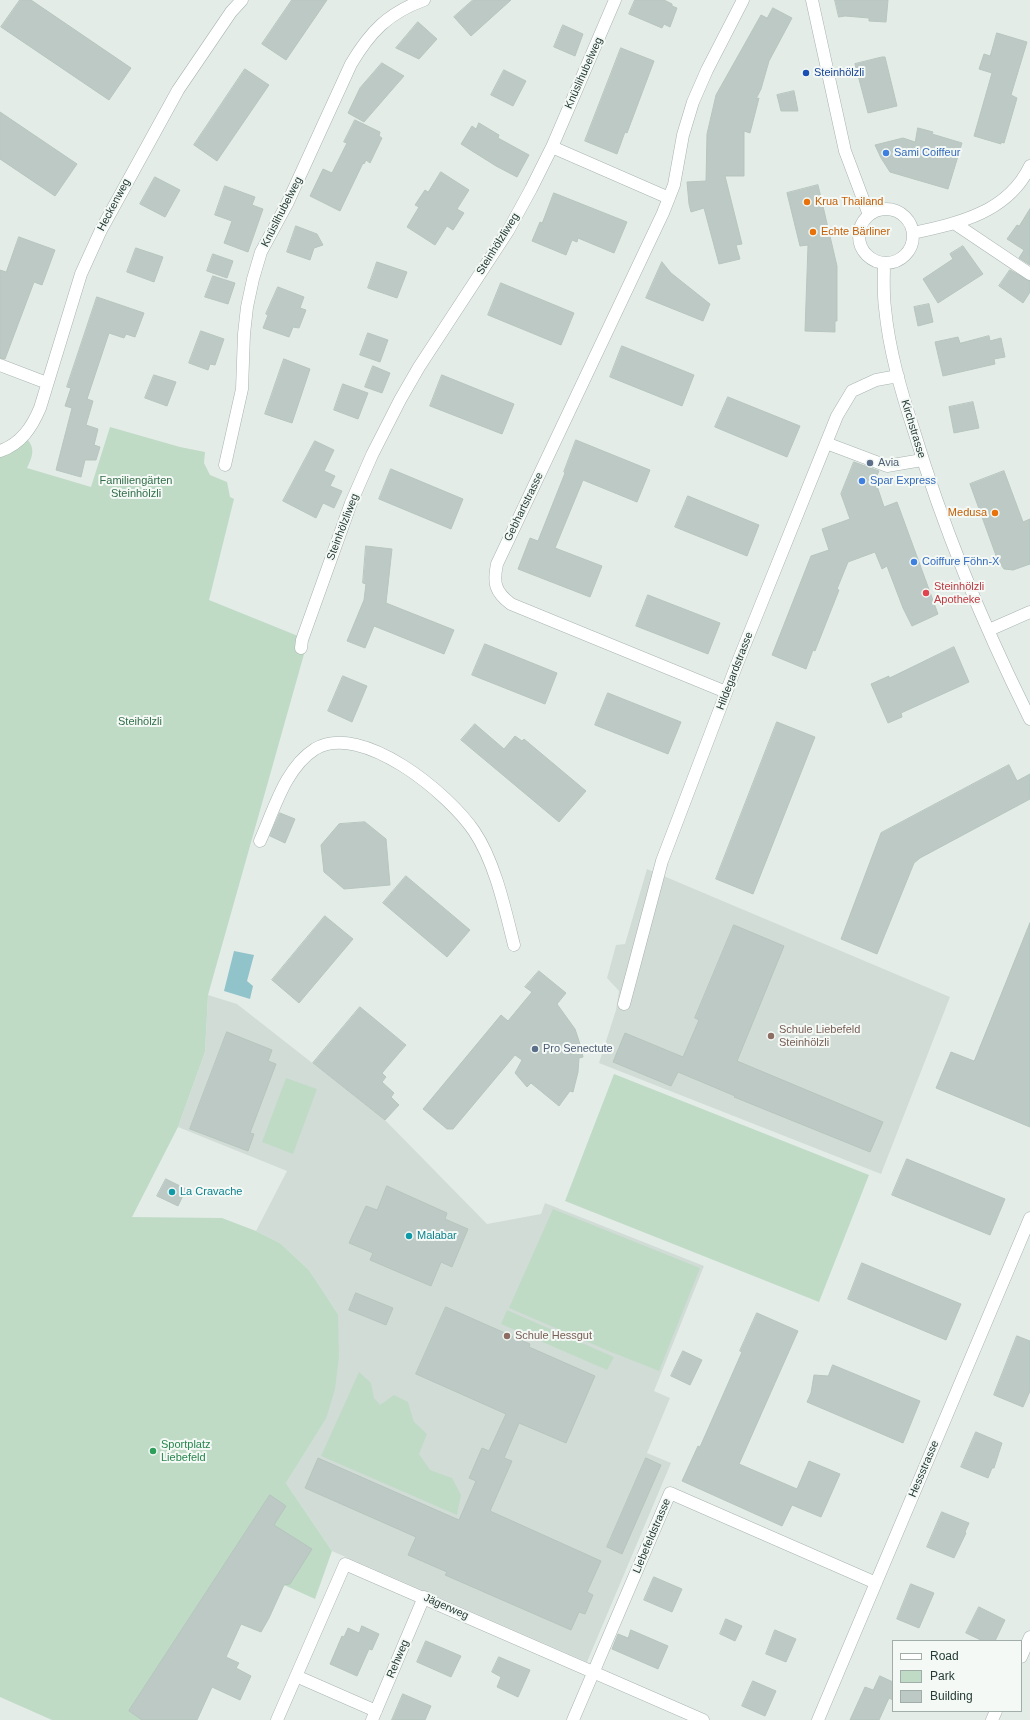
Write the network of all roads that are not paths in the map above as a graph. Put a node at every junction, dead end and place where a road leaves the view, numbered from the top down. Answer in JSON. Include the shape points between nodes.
{"nodes":[{"id":1,"x":242,"y":0,"type":"edge"},
{"id":2,"x":424,"y":0,"type":"edge"},
{"id":3,"x":616,"y":0,"type":"edge"},
{"id":4,"x":743,"y":0,"type":"edge"},
{"id":5,"x":812,"y":0,"type":"edge"},
{"id":6,"x":552,"y":147,"type":"junction"},
{"id":7,"x":1030,"y":166,"type":"edge"},
{"id":8,"x":669,"y":198,"type":"junction"},
{"id":9,"x":869,"y":215,"type":"junction"},
{"id":10,"x":954,"y":223,"type":"junction"},
{"id":11,"x":913,"y":233,"type":"junction"},
{"id":12,"x":884,"y":263,"type":"junction"},
{"id":13,"x":1030,"y":274,"type":"edge"},
{"id":14,"x":0,"y":365,"type":"edge"},
{"id":15,"x":898,"y":376,"type":"junction"},
{"id":16,"x":47,"y":384,"type":"junction"},
{"id":17,"x":826,"y":443,"type":"junction"},
{"id":18,"x":0,"y":451,"type":"edge"},
{"id":19,"x":922,"y":460,"type":"junction"},
{"id":20,"x":225,"y":465,"type":"dead end"},
{"id":21,"x":1030,"y":612,"type":"edge"},
{"id":22,"x":989,"y":630,"type":"junction"},
{"id":23,"x":300,"y":648,"type":"dead end"},
{"id":24,"x":726,"y":692,"type":"junction"},
{"id":25,"x":1030,"y":720,"type":"edge"},
{"id":26,"x":260,"y":841,"type":"dead end"},
{"id":27,"x":514,"y":945,"type":"dead end"},
{"id":28,"x":624,"y":1004,"type":"dead end"},
{"id":29,"x":1030,"y":1218,"type":"edge"},
{"id":30,"x":876,"y":1584,"type":"junction"},
{"id":31,"x":424,"y":1597,"type":"junction"},
{"id":32,"x":1030,"y":1637,"type":"edge"},
{"id":33,"x":1022,"y":1655,"type":"edge"},
{"id":34,"x":595,"y":1672,"type":"junction"},
{"id":35,"x":296,"y":1676,"type":"junction"},
{"id":36,"x":377,"y":1717,"type":"edge"},
{"id":37,"x":277,"y":1720,"type":"edge"},
{"id":38,"x":573,"y":1720,"type":"edge"},
{"id":39,"x":702,"y":1720,"type":"edge"},
{"id":40,"x":818,"y":1720,"type":"edge"}],
"edges":[{"from":1,"to":16,"type":"street","name":"Heckenweg","via":[[231,12],[178,90],[101,230],[81,274]]},
{"from":2,"to":20,"type":"street","name":"Knüslihubelweg","via":[[391,16],[364,43],[351,64],[287,204],[261,252],[247,307],[242,389]]},
{"from":3,"to":6,"type":"street","name":"Knüslihubelweg"},
{"from":4,"to":8,"type":"street","via":[[693,102],[682,134],[677,170]]},
{"from":5,"to":9,"type":"street","via":[[845,151]]},
{"from":6,"to":8,"type":"street"},
{"from":6,"to":23,"type":"street","name":"Steinhölzliweg","via":[[508,231],[419,367],[376,448],[351,503]]},
{"from":7,"to":10,"type":"street","via":[[1015,190],[1002,202]]},
{"from":8,"to":24,"type":"street","name":"Gebhartstrasse","via":[[652,239],[497,564],[494,578],[502,597],[511,604]]},
{"from":9,"to":11,"type":"street","via":[[876,210],[884,209],[900,212],[911,225]]},
{"from":9,"to":12,"type":"street","via":[[860,228],[861,244],[870,257]]},
{"from":10,"to":11,"type":"street"},
{"from":10,"to":13,"type":"street"},
{"from":11,"to":12,"type":"street","via":[[906,255]]},
{"from":12,"to":15,"type":"street","name":"Kirchstrasse","via":[[885,313]]},
{"from":14,"to":16,"type":"street"},
{"from":15,"to":17,"type":"street","name":"Hildegardstrasse","via":[[876,380],[852,391],[837,416]]},
{"from":15,"to":19,"type":"street","name":"Kirchstrasse"},
{"from":16,"to":18,"type":"street","name":"Heckenweg","via":[[40,408],[26,434]]},
{"from":17,"to":19,"type":"street","via":[[888,466]]},
{"from":17,"to":24,"type":"street","name":"Hildegardstrasse"},
{"from":19,"to":22,"type":"street","name":"Kirchstrasse","via":[[947,530]]},
{"from":21,"to":22,"type":"street"},
{"from":22,"to":25,"type":"street","name":"Kirchstrasse"},
{"from":24,"to":28,"type":"street","name":"Hildegardstrasse","via":[[662,861]]},
{"from":26,"to":27,"type":"street","via":[[289,776],[304,758],[327,743],[340,742],[371,750],[416,773],[438,791],[474,831],[498,883]]},
{"from":29,"to":30,"type":"street","name":"Hessstrasse"},
{"from":30,"to":34,"type":"street","name":"Liebefeldstrasse","via":[[670,1493]]},
{"from":30,"to":40,"type":"street","name":"Hessstrasse"},
{"from":31,"to":34,"type":"street","name":"Jägerweg"},
{"from":31,"to":35,"type":"street","name":"Jägerweg","via":[[345,1564]]},
{"from":31,"to":36,"type":"street","name":"Rehweg"},
{"from":32,"to":33,"type":"street"},
{"from":34,"to":38,"type":"street","name":"Liebefeldstrasse"},
{"from":34,"to":39,"type":"street","name":"Jägerweg"},
{"from":35,"to":36,"type":"street"},
{"from":35,"to":37,"type":"street","name":"Jägerweg"}]}
